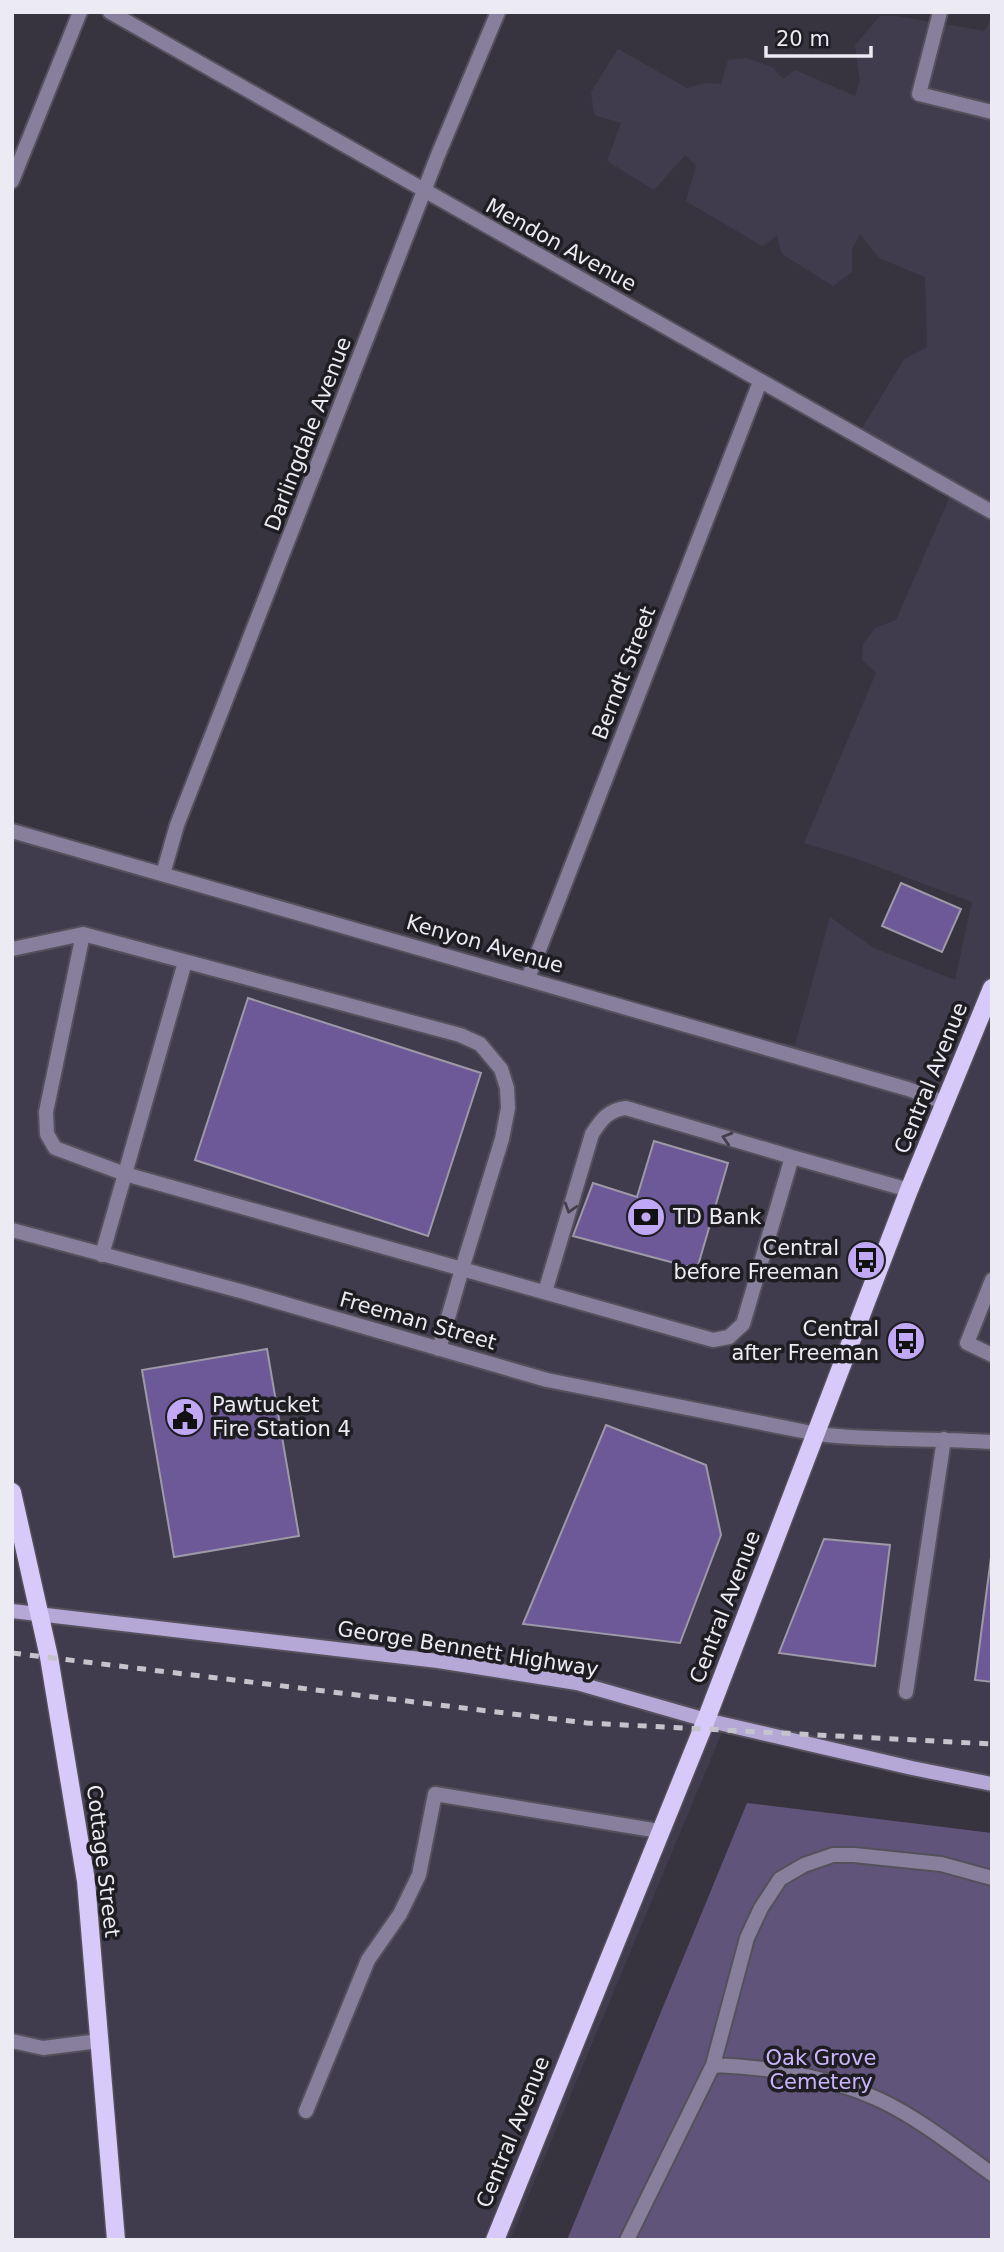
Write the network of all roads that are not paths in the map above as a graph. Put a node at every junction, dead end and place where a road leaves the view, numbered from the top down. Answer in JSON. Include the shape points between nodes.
{"nodes":[{"id":1,"x":80,"y":12,"type":"edge"},
{"id":2,"x":110,"y":12,"type":"edge"},
{"id":3,"x":498,"y":12,"type":"edge"},
{"id":4,"x":940,"y":12,"type":"edge"},
{"id":5,"x":992,"y":112,"type":"edge"},
{"id":6,"x":12,"y":181,"type":"edge"},
{"id":7,"x":425,"y":192,"type":"junction"},
{"id":8,"x":760,"y":382,"type":"junction"},
{"id":9,"x":992,"y":512,"type":"edge"},
{"id":10,"x":12,"y":831,"type":"edge"},
{"id":11,"x":163,"y":874,"type":"junction"},
{"id":12,"x":83,"y":934,"type":"junction"},
{"id":13,"x":12,"y":949,"type":"edge"},
{"id":14,"x":185,"y":962,"type":"junction"},
{"id":15,"x":528,"y":978,"type":"junction"},
{"id":16,"x":992,"y":988,"type":"edge"},
{"id":17,"x":946,"y":1103,"type":"junction"},
{"id":18,"x":792,"y":1157,"type":"junction"},
{"id":19,"x":125,"y":1174,"type":"junction"},
{"id":20,"x":909,"y":1190,"type":"junction"},
{"id":21,"x":12,"y":1230,"type":"edge"},
{"id":22,"x":102,"y":1255,"type":"junction"},
{"id":23,"x":461,"y":1269,"type":"junction"},
{"id":24,"x":992,"y":1280,"type":"edge"},
{"id":25,"x":545,"y":1292,"type":"junction"},
{"id":26,"x":439,"y":1349,"type":"junction"},
{"id":27,"x":992,"y":1355,"type":"edge"},
{"id":28,"x":817,"y":1434,"type":"junction"},
{"id":29,"x":944,"y":1439,"type":"junction"},
{"id":30,"x":992,"y":1442,"type":"edge"},
{"id":31,"x":12,"y":1492,"type":"edge"},
{"id":32,"x":12,"y":1611,"type":"edge"},
{"id":33,"x":40,"y":1614,"type":"junction"},
{"id":34,"x":905,"y":1692,"type":"dead end"},
{"id":35,"x":706,"y":1720,"type":"junction"},
{"id":36,"x":992,"y":1784,"type":"edge"},
{"id":37,"x":659,"y":1831,"type":"junction"},
{"id":38,"x":992,"y":1878,"type":"edge"},
{"id":39,"x":99,"y":2040,"type":"junction"},
{"id":40,"x":12,"y":2041,"type":"edge"},
{"id":41,"x":713,"y":2066,"type":"junction"},
{"id":42,"x":306,"y":2111,"type":"dead end"},
{"id":43,"x":992,"y":2174,"type":"edge"},
{"id":44,"x":117,"y":2240,"type":"edge"},
{"id":45,"x":495,"y":2240,"type":"edge"},
{"id":46,"x":627,"y":2240,"type":"edge"}],
"edges":[{"from":1,"to":6,"type":"street"},
{"from":2,"to":7,"type":"street","name":"Mendon Avenue"},
{"from":3,"to":7,"type":"street","name":"Darlingdale Avenue"},
{"from":4,"to":5,"type":"street","via":[[919,94]]},
{"from":7,"to":8,"type":"street","name":"Mendon Avenue"},
{"from":7,"to":11,"type":"street","name":"Darlingdale Avenue","via":[[182,812]]},
{"from":8,"to":9,"type":"street","name":"Mendon Avenue"},
{"from":8,"to":15,"type":"street","name":"Berndt Street"},
{"from":10,"to":11,"type":"street","name":"Kenyon Avenue"},
{"from":11,"to":15,"type":"street","name":"Kenyon Avenue"},
{"from":12,"to":13,"type":"street"},
{"from":12,"to":14,"type":"street"},
{"from":12,"to":19,"type":"street","via":[[46,1112],[47,1134],[55,1148]]},
{"from":14,"to":19,"type":"street"},
{"from":14,"to":23,"type":"street","via":[[480,1044],[501,1069],[508,1108]]},
{"from":15,"to":17,"type":"street","name":"Kenyon Avenue"},
{"from":16,"to":17,"type":"main road","name":"Central Avenue"},
{"from":17,"to":20,"type":"main road","name":"Central Avenue"},
{"from":18,"to":20,"type":"street"},
{"from":18,"to":25,"type":"street","one_way":true,"via":[[626,1108],[616,1109],[602,1118],[592,1134]]},
{"from":18,"to":25,"type":"street","via":[[743,1324],[729,1337],[713,1340]]},
{"from":19,"to":22,"type":"street"},
{"from":19,"to":23,"type":"street"},
{"from":20,"to":28,"type":"main road","name":"Central Avenue"},
{"from":21,"to":22,"type":"street","name":"Freeman Street"},
{"from":22,"to":26,"type":"street","name":"Freeman Street"},
{"from":23,"to":25,"type":"street"},
{"from":23,"to":26,"type":"street"},
{"from":24,"to":27,"type":"street","via":[[967,1343]]},
{"from":26,"to":28,"type":"street","name":"Freeman Street","via":[[547,1380]]},
{"from":28,"to":29,"type":"street","name":"Freeman Street"},
{"from":28,"to":35,"type":"main road","name":"Central Avenue"},
{"from":29,"to":30,"type":"street","name":"Freeman Street"},
{"from":29,"to":34,"type":"street"},
{"from":31,"to":33,"type":"main road","name":"Cottage Street"},
{"from":32,"to":33,"type":"main road","name":"George Bennett Highway"},
{"from":33,"to":35,"type":"main road","name":"George Bennett Highway","via":[[438,1661],[577,1683]]},
{"from":33,"to":39,"type":"main road","name":"Cottage Street","via":[[86,1881]]},
{"from":35,"to":36,"type":"main road","name":"George Bennett Highway"},
{"from":35,"to":37,"type":"main road","name":"Central Avenue"},
{"from":37,"to":42,"type":"street","via":[[435,1794],[419,1875],[400,1914],[368,1961]]},
{"from":37,"to":45,"type":"main road","name":"Central Avenue"},
{"from":38,"to":41,"type":"street","via":[[941,1864],[833,1855],[779,1879],[747,1938]]},
{"from":39,"to":40,"type":"street","via":[[43,2048]]},
{"from":39,"to":44,"type":"main road","name":"Cottage Street"},
{"from":41,"to":43,"type":"street","via":[[774,2070],[849,2087],[882,2101]]},
{"from":41,"to":46,"type":"street"}]}
